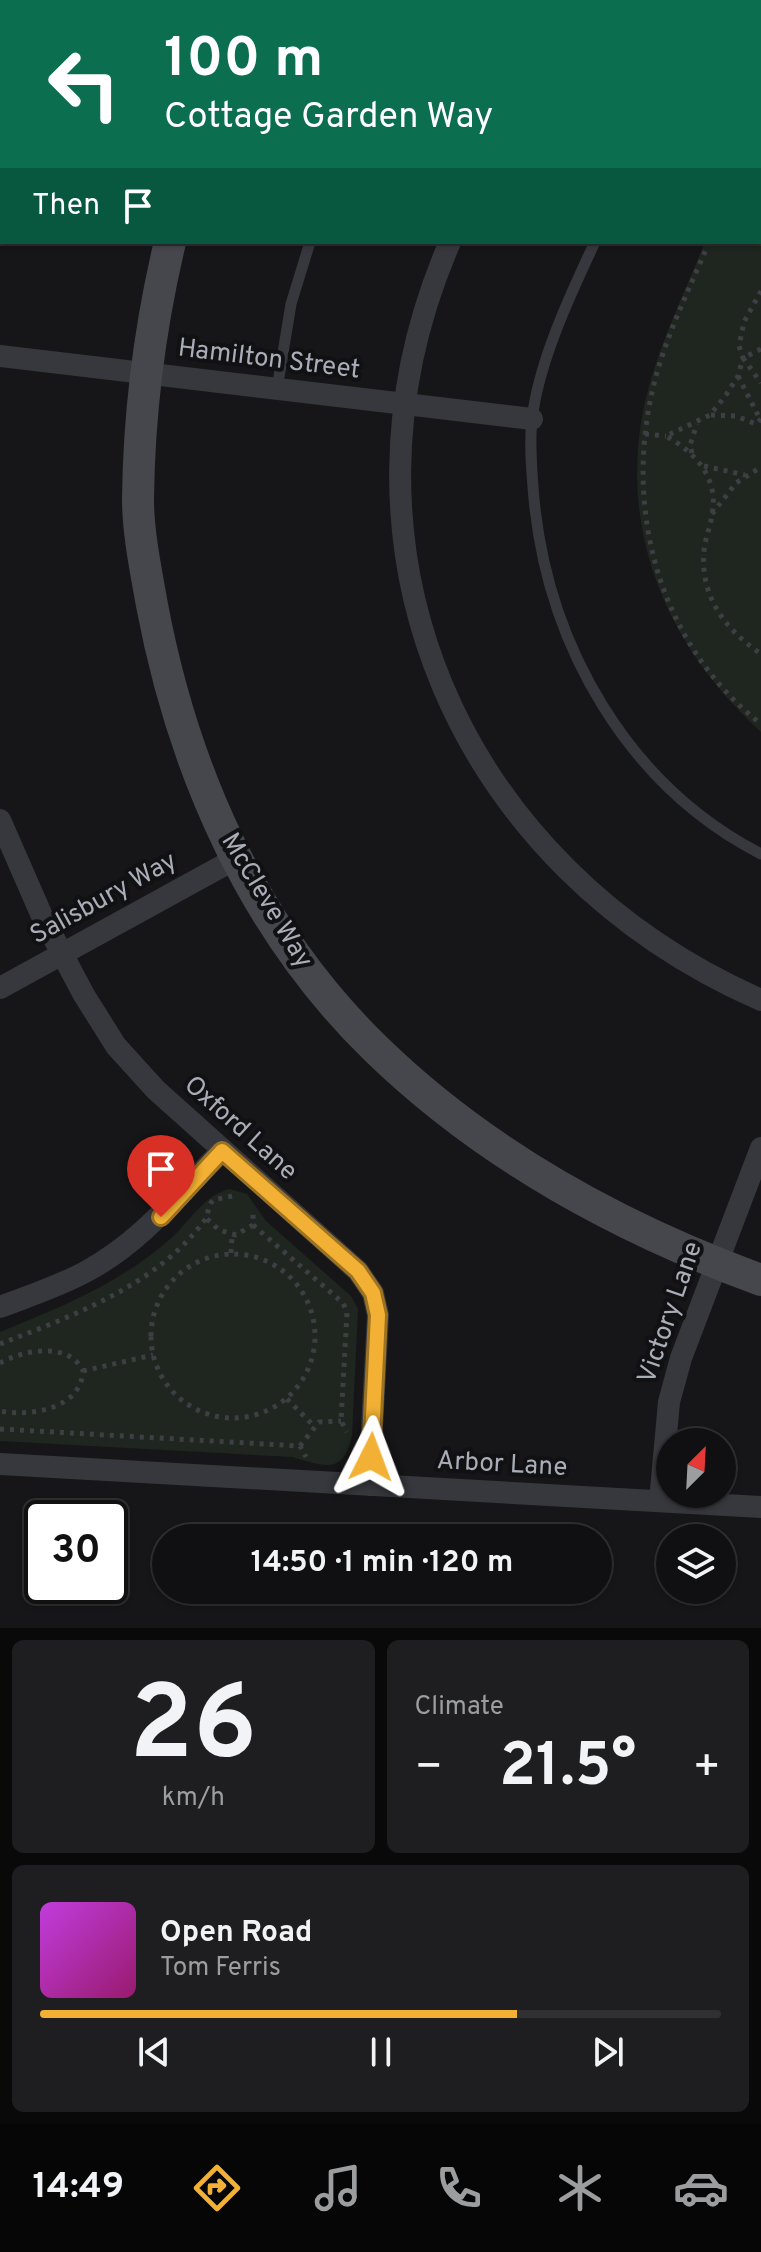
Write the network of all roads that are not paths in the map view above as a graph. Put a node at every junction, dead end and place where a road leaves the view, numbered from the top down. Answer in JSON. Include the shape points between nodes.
{"nodes":[{"id":1,"x":170,"y":244,"type":"edge"},
{"id":2,"x":309,"y":244,"type":"edge"},
{"id":3,"x":449,"y":244,"type":"edge"},
{"id":4,"x":594,"y":244,"type":"edge"},
{"id":5,"x":0,"y":356,"type":"edge"},
{"id":6,"x":146,"y":374,"type":"junction"},
{"id":7,"x":277,"y":389,"type":"junction"},
{"id":8,"x":405,"y":404,"type":"junction"},
{"id":9,"x":532,"y":419,"type":"junction"},
{"id":10,"x":0,"y":820,"type":"edge"},
{"id":11,"x":761,"y":854,"type":"edge"},
{"id":12,"x":235,"y":859,"type":"junction"},
{"id":13,"x":63,"y":954,"type":"junction"},
{"id":14,"x":0,"y":988,"type":"edge"},
{"id":15,"x":761,"y":1000,"type":"edge"},
{"id":16,"x":761,"y":1148,"type":"edge"},
{"id":17,"x":222,"y":1151,"type":"junction"},
{"id":18,"x":716,"y":1264,"type":"junction"},
{"id":19,"x":761,"y":1280,"type":"edge"},
{"id":20,"x":0,"y":1307,"type":"edge"},
{"id":21,"x":667,"y":1428,"type":"edge"},
{"id":22,"x":0,"y":1464,"type":"edge"},
{"id":23,"x":369,"y":1485,"type":"junction"},
{"id":24,"x":656,"y":1501,"type":"edge"},
{"id":25,"x":736,"y":1506,"type":"edge"},
{"id":26,"x":761,"y":1507,"type":"edge"}],
"edges":[{"from":1,"to":6,"type":"street","name":"McCleve Way"},
{"from":2,"to":7,"type":"lane","via":[[291,304]]},
{"from":3,"to":8,"type":"street","via":[[423,318]]},
{"from":4,"to":9,"type":"lane","via":[[552,345]]},
{"from":5,"to":6,"type":"street","name":"Hamilton Street"},
{"from":6,"to":7,"type":"street","name":"Hamilton Street"},
{"from":6,"to":12,"type":"street","name":"McCleve Way","via":[[138,502],[151,601],[183,736]]},
{"from":7,"to":8,"type":"street","name":"Hamilton Street"},
{"from":8,"to":9,"type":"street","name":"Hamilton Street"},
{"from":8,"to":15,"type":"street","via":[[403,516],[421,627],[443,687],[499,793],[575,880],[628,922],[691,964]]},
{"from":9,"to":11,"type":"lane","via":[[533,482],[545,567],[571,651],[594,694],[653,771],[697,812]]},
{"from":10,"to":13,"type":"street","name":"Oxford Lane"},
{"from":12,"to":13,"type":"street","name":"Salisbury Way"},
{"from":12,"to":18,"type":"street","name":"McCleve Way","via":[[292,951],[333,1004],[434,1102],[549,1182]]},
{"from":13,"to":14,"type":"street","name":"Salisbury Way"},
{"from":13,"to":17,"type":"street","name":"Oxford Lane","via":[[116,1046]]},
{"from":16,"to":18,"type":"street","name":"Victory Lane"},
{"from":17,"to":20,"type":"street","via":[[161,1217],[124,1247],[87,1271]]},
{"from":17,"to":23,"type":"street","name":"Oxford Lane","via":[[358,1271],[373,1293],[378,1315]]},
{"from":18,"to":19,"type":"street","name":"McCleve Way"},
{"from":18,"to":21,"type":"street","name":"Victory Lane","via":[[695,1314]]},
{"from":22,"to":23,"type":"street","name":"Arbor Lane"},
{"from":23,"to":24,"type":"street","name":"Arbor Lane"},
{"from":25,"to":26,"type":"street","name":"Arbor Lane"}]}
